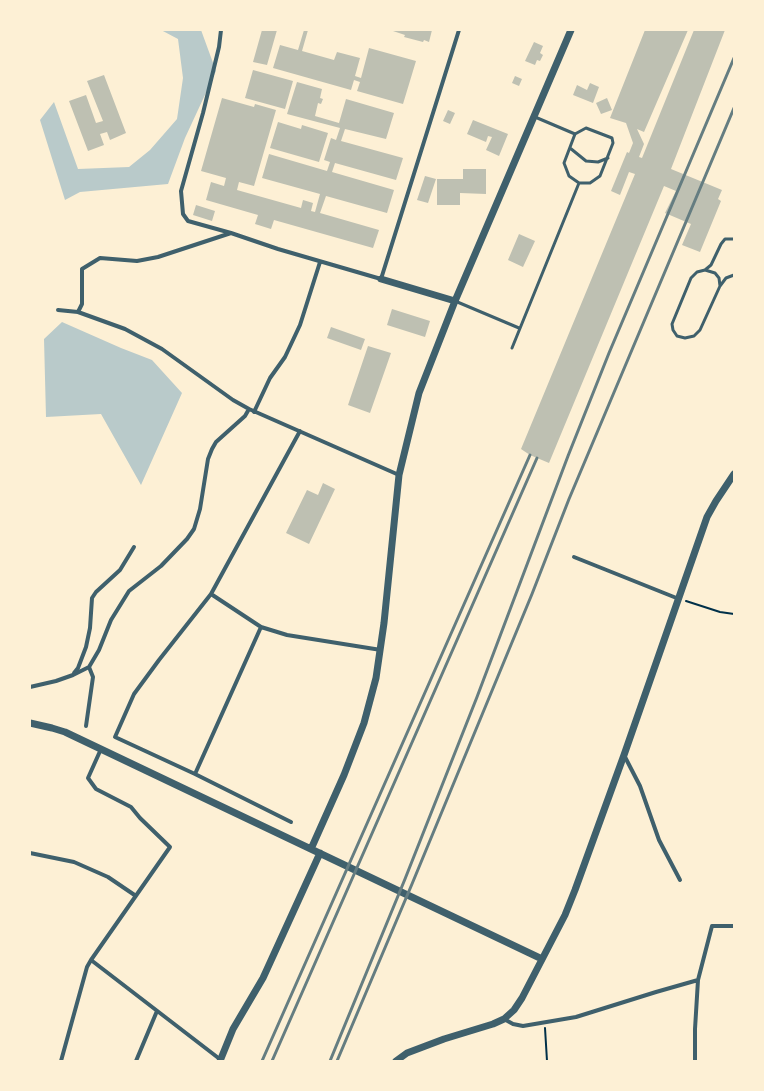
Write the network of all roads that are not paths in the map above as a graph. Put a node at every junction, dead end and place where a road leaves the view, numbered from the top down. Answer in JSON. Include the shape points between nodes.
{"nodes":[{"id":1,"x":221,"y":30,"type":"edge"},
{"id":2,"x":459,"y":30,"type":"edge"},
{"id":3,"x":571,"y":30,"type":"edge"},
{"id":4,"x":534,"y":116,"type":"junction"},
{"id":5,"x":575,"y":134,"type":"junction"},
{"id":6,"x":570,"y":148,"type":"junction"},
{"id":7,"x":608,"y":158,"type":"junction"},
{"id":8,"x":579,"y":183,"type":"junction"},
{"id":9,"x":231,"y":233,"type":"junction"},
{"id":10,"x":734,"y":239,"type":"edge"},
{"id":11,"x":320,"y":262,"type":"junction"},
{"id":12,"x":705,"y":270,"type":"junction"},
{"id":13,"x":734,"y":274,"type":"edge"},
{"id":14,"x":382,"y":279,"type":"junction"},
{"id":15,"x":720,"y":286,"type":"junction"},
{"id":16,"x":455,"y":301,"type":"junction"},
{"id":17,"x":58,"y":310,"type":"dead end"},
{"id":18,"x":78,"y":312,"type":"junction"},
{"id":19,"x":519,"y":328,"type":"junction"},
{"id":20,"x":512,"y":348,"type":"dead end"},
{"id":21,"x":249,"y":409,"type":"junction"},
{"id":22,"x":254,"y":412,"type":"junction"},
{"id":23,"x":300,"y":431,"type":"junction"},
{"id":24,"x":399,"y":474,"type":"junction"},
{"id":25,"x":734,"y":474,"type":"edge"},
{"id":26,"x":134,"y":547,"type":"dead end"},
{"id":27,"x":574,"y":557,"type":"dead end"},
{"id":28,"x":211,"y":594,"type":"junction"},
{"id":29,"x":679,"y":599,"type":"junction"},
{"id":30,"x":261,"y":627,"type":"junction"},
{"id":31,"x":380,"y":650,"type":"junction"},
{"id":32,"x":89,"y":667,"type":"junction"},
{"id":33,"x":73,"y":675,"type":"junction"},
{"id":34,"x":30,"y":687,"type":"edge"},
{"id":35,"x":30,"y":723,"type":"edge"},
{"id":36,"x":86,"y":726,"type":"dead end"},
{"id":37,"x":101,"y":749,"type":"junction"},
{"id":38,"x":624,"y":755,"type":"junction"},
{"id":39,"x":195,"y":774,"type":"junction"},
{"id":40,"x":291,"y":822,"type":"dead end"},
{"id":41,"x":311,"y":849,"type":"junction"},
{"id":42,"x":30,"y":853,"type":"edge"},
{"id":43,"x":320,"y":853,"type":"junction"},
{"id":44,"x":680,"y":880,"type":"dead end"},
{"id":45,"x":136,"y":896,"type":"junction"},
{"id":46,"x":734,"y":926,"type":"edge"},
{"id":47,"x":542,"y":959,"type":"junction"},
{"id":48,"x":91,"y":960,"type":"junction"},
{"id":49,"x":698,"y":980,"type":"junction"},
{"id":50,"x":157,"y":1011,"type":"junction"},
{"id":51,"x":504,"y":1019,"type":"junction"},
{"id":52,"x":61,"y":1061,"type":"edge"},
{"id":53,"x":136,"y":1061,"type":"edge"},
{"id":54,"x":220,"y":1061,"type":"edge"},
{"id":55,"x":396,"y":1061,"type":"edge"},
{"id":56,"x":695,"y":1061,"type":"edge"}],
"edges":[{"from":1,"to":9,"type":"street","via":[[219,47],[181,191],[183,214],[188,221]]},
{"from":2,"to":14,"type":"street"},
{"from":3,"to":4,"type":"street"},
{"from":4,"to":5,"type":"lane"},
{"from":4,"to":16,"type":"street"},
{"from":5,"to":6,"type":"lane"},
{"from":5,"to":7,"type":"lane","via":[[586,128],[612,138]]},
{"from":6,"to":7,"type":"lane","via":[[586,161],[598,162]]},
{"from":6,"to":8,"type":"lane","via":[[564,163],[569,176]]},
{"from":7,"to":8,"type":"lane","via":[[600,176],[590,183]]},
{"from":8,"to":19,"type":"lane"},
{"from":9,"to":11,"type":"street"},
{"from":9,"to":18,"type":"street","via":[[158,257],[137,261],[100,258],[82,269],[82,304]]},
{"from":10,"to":12,"type":"lane","via":[[725,239],[711,265]]},
{"from":11,"to":14,"type":"street"},
{"from":11,"to":22,"type":"street","via":[[300,325]]},
{"from":12,"to":15,"type":"lane","via":[[715,273]]},
{"from":12,"to":15,"type":"lane","via":[[697,272],[691,278],[672,324],[677,336],[694,336],[700,330]]},
{"from":13,"to":15,"type":"lane","via":[[726,278]]},
{"from":14,"to":16,"type":"street"},
{"from":16,"to":19,"type":"lane"},
{"from":16,"to":24,"type":"street","via":[[419,393]]},
{"from":17,"to":18,"type":"street"},
{"from":18,"to":21,"type":"street","via":[[125,329],[162,349]]},
{"from":19,"to":20,"type":"lane"},
{"from":21,"to":22,"type":"street"},
{"from":21,"to":32,"type":"street","via":[[212,449],[200,509],[188,539],[161,566],[129,591],[111,620]]},
{"from":22,"to":23,"type":"street"},
{"from":23,"to":24,"type":"street"},
{"from":23,"to":28,"type":"street"},
{"from":24,"to":31,"type":"street"},
{"from":25,"to":29,"type":"street","via":[[707,517]]},
{"from":26,"to":33,"type":"street","via":[[120,570],[92,598],[86,647]]},
{"from":27,"to":29,"type":"street"},
{"from":28,"to":30,"type":"street"},
{"from":28,"to":39,"type":"street","via":[[134,694],[115,738]]},
{"from":29,"to":38,"type":"street"},
{"from":30,"to":31,"type":"street","via":[[287,635]]},
{"from":30,"to":39,"type":"street"},
{"from":31,"to":41,"type":"street","via":[[376,678],[364,723],[344,776]]},
{"from":32,"to":33,"type":"street"},
{"from":32,"to":36,"type":"street","via":[[93,677]]},
{"from":33,"to":34,"type":"street"},
{"from":35,"to":37,"type":"street","via":[[65,732]]},
{"from":37,"to":41,"type":"street"},
{"from":37,"to":45,"type":"street","via":[[88,778],[96,789],[132,807],[170,847]]},
{"from":38,"to":44,"type":"street","via":[[640,786],[659,840]]},
{"from":38,"to":47,"type":"street","via":[[565,915]]},
{"from":39,"to":40,"type":"street"},
{"from":41,"to":43,"type":"street"},
{"from":42,"to":45,"type":"street","via":[[74,862],[108,877]]},
{"from":43,"to":47,"type":"street"},
{"from":43,"to":54,"type":"street","via":[[263,978],[233,1029]]},
{"from":45,"to":48,"type":"street"},
{"from":46,"to":49,"type":"street","via":[[712,926]]},
{"from":47,"to":51,"type":"street","via":[[522,998]]},
{"from":48,"to":50,"type":"street"},
{"from":48,"to":52,"type":"street"},
{"from":49,"to":51,"type":"street","via":[[576,1017],[523,1026]]},
{"from":49,"to":56,"type":"street"},
{"from":50,"to":53,"type":"street"},
{"from":50,"to":54,"type":"street"},
{"from":51,"to":55,"type":"street","via":[[407,1053]]}]}
